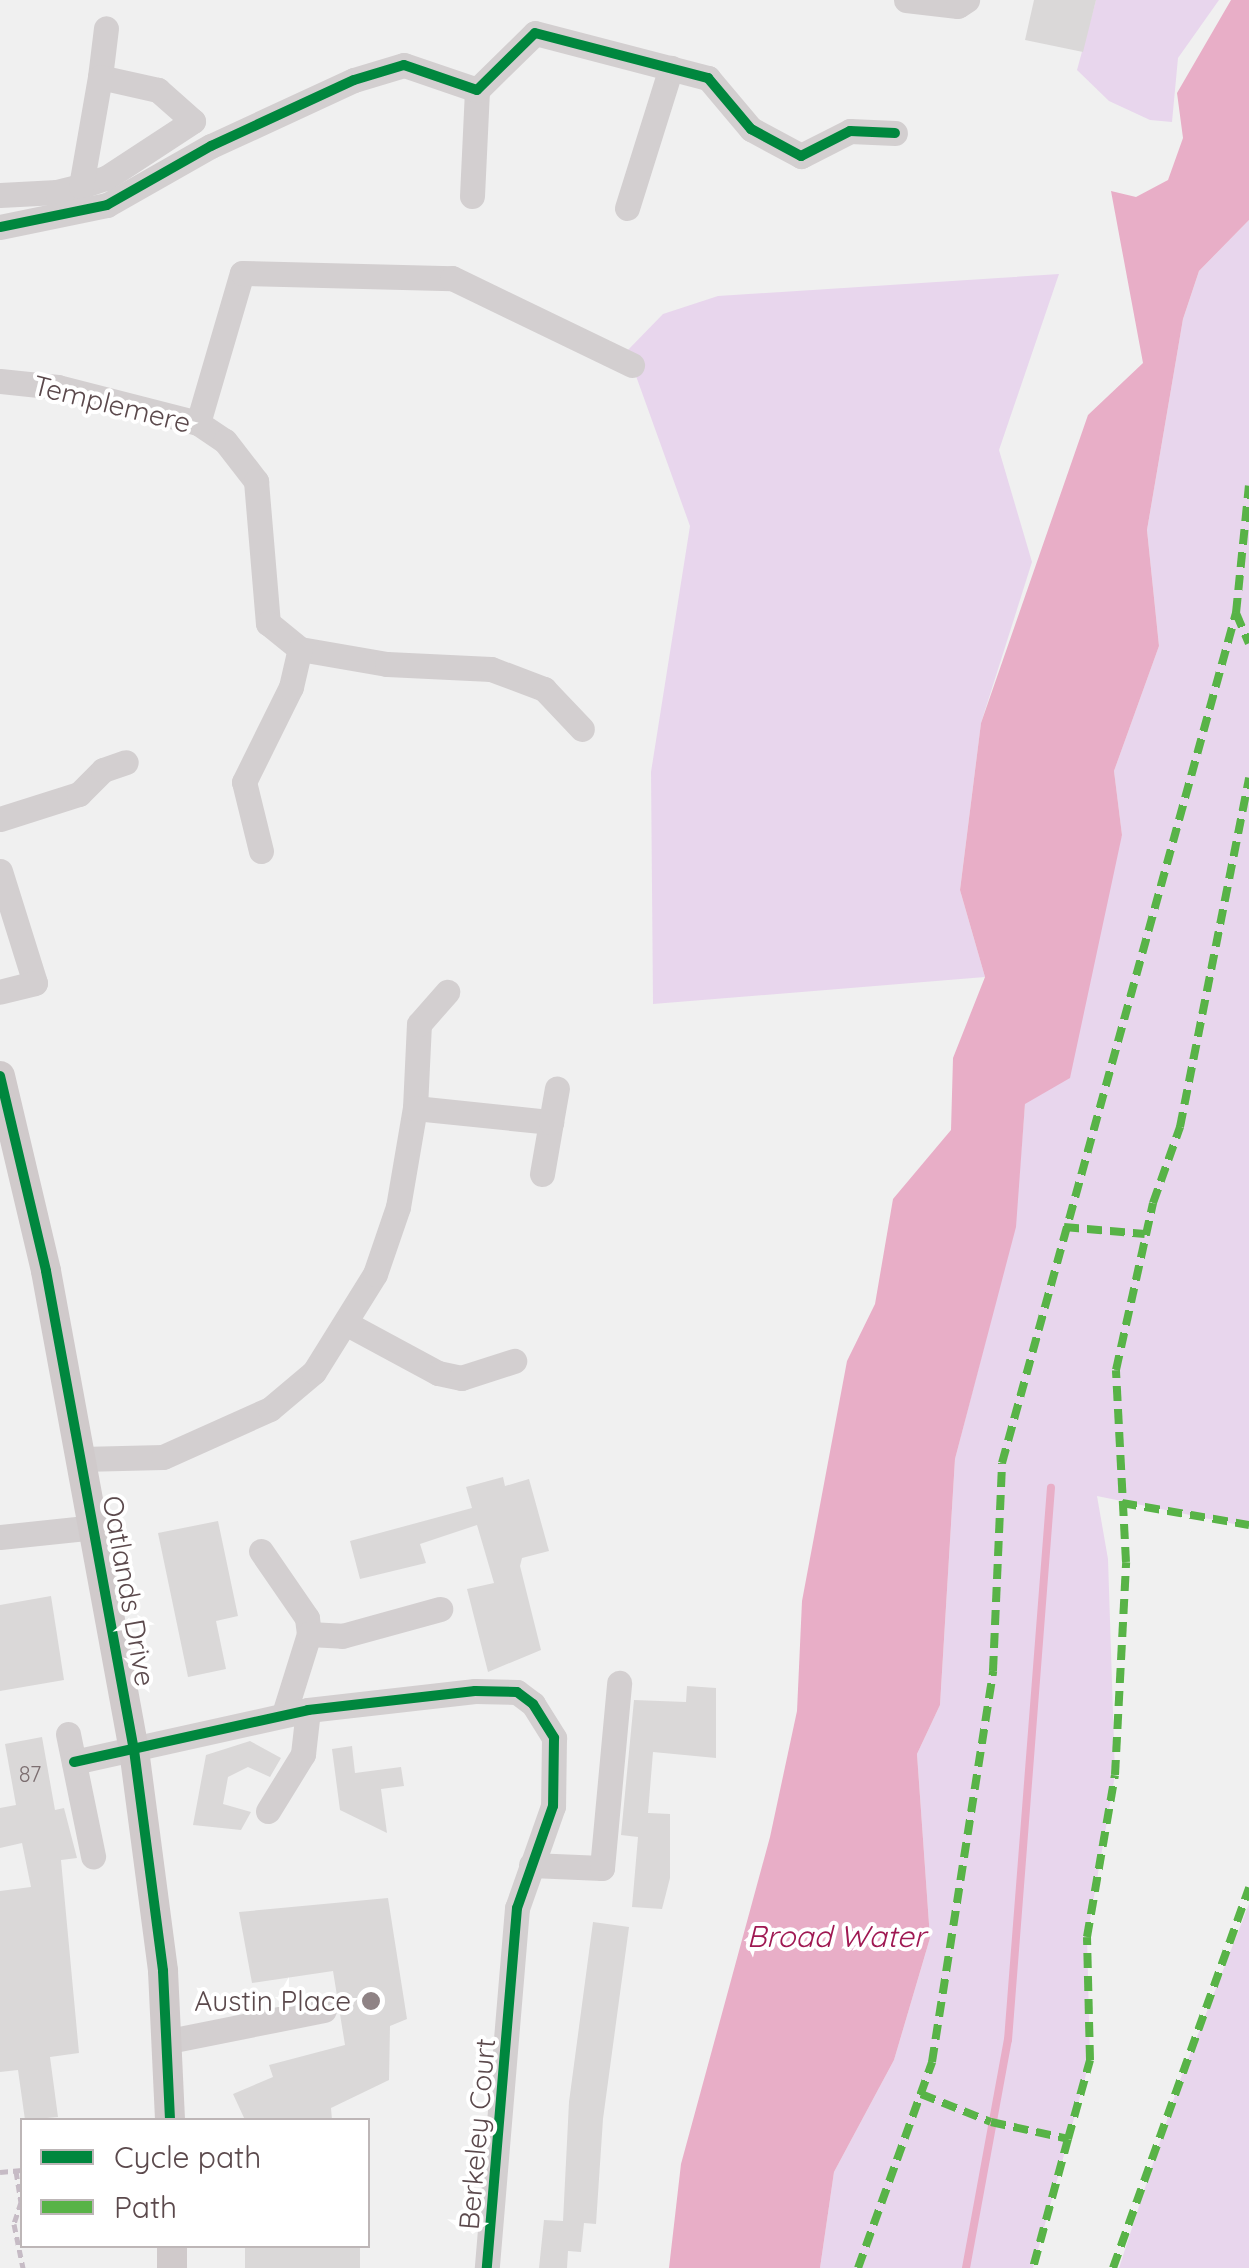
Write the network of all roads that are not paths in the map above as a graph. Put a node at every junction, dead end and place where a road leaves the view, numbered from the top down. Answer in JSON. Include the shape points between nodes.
{"nodes":[{"id":1,"x":906,"y":0,"type":"edge"},
{"id":2,"x":967,"y":0,"type":"edge"},
{"id":3,"x":106,"y":28,"type":"dead end"},
{"id":4,"x":671,"y":68,"type":"junction"},
{"id":5,"x":100,"y":77,"type":"junction"},
{"id":6,"x":477,"y":90,"type":"junction"},
{"id":7,"x":896,"y":133,"type":"dead end"},
{"id":8,"x":81,"y":186,"type":"junction"},
{"id":9,"x":0,"y":195,"type":"edge"},
{"id":10,"x":472,"y":196,"type":"dead end"},
{"id":11,"x":626,"y":208,"type":"dead end"},
{"id":12,"x":0,"y":227,"type":"edge"},
{"id":13,"x":632,"y":365,"type":"dead end"},
{"id":14,"x":0,"y":380,"type":"edge"},
{"id":15,"x":198,"y":423,"type":"junction"},
{"id":16,"x":300,"y":649,"type":"junction"},
{"id":17,"x":582,"y":729,"type":"dead end"},
{"id":18,"x":126,"y":762,"type":"dead end"},
{"id":19,"x":0,"y":819,"type":"edge"},
{"id":20,"x":261,"y":851,"type":"dead end"},
{"id":21,"x":0,"y":870,"type":"edge"},
{"id":22,"x":0,"y":992,"type":"edge"},
{"id":23,"x":447,"y":992,"type":"dead end"},
{"id":24,"x":0,"y":1076,"type":"edge"},
{"id":25,"x":557,"y":1089,"type":"dead end"},
{"id":26,"x":415,"y":1108,"type":"junction"},
{"id":27,"x":551,"y":1122,"type":"junction"},
{"id":28,"x":542,"y":1174,"type":"dead end"},
{"id":29,"x":349,"y":1325,"type":"junction"},
{"id":30,"x":514,"y":1360,"type":"dead end"},
{"id":31,"x":81,"y":1459,"type":"junction"},
{"id":32,"x":95,"y":1527,"type":"junction"},
{"id":33,"x":0,"y":1537,"type":"edge"},
{"id":34,"x":261,"y":1551,"type":"dead end"},
{"id":35,"x":440,"y":1609,"type":"dead end"},
{"id":36,"x":309,"y":1634,"type":"junction"},
{"id":37,"x":619,"y":1683,"type":"dead end"},
{"id":38,"x":296,"y":1712,"type":"junction"},
{"id":39,"x":68,"y":1734,"type":"dead end"},
{"id":40,"x":134,"y":1750,"type":"junction"},
{"id":41,"x":74,"y":1762,"type":"junction"},
{"id":42,"x":268,"y":1811,"type":"dead end"},
{"id":43,"x":93,"y":1856,"type":"dead end"},
{"id":44,"x":531,"y":1865,"type":"junction"},
{"id":45,"x":324,"y":2010,"type":"dead end"},
{"id":46,"x":169,"y":2040,"type":"junction"},
{"id":47,"x":170,"y":2118,"type":"edge"},
{"id":48,"x":487,"y":2268,"type":"edge"}],
"edges":[{"from":1,"to":2,"type":"street","via":[[958,6]]},
{"from":3,"to":5,"type":"street"},
{"from":4,"to":6,"type":"street","via":[[535,32]]},
{"from":4,"to":7,"type":"street","via":[[708,78],[751,128],[801,156],[850,132]]},
{"from":4,"to":11,"type":"street"},
{"from":5,"to":8,"type":"street"},
{"from":5,"to":8,"type":"street","via":[[158,90],[193,121],[132,164]]},
{"from":6,"to":10,"type":"street"},
{"from":6,"to":12,"type":"street","via":[[404,65],[211,146],[107,205]]},
{"from":8,"to":9,"type":"street"},
{"from":13,"to":15,"type":"street","via":[[452,278],[242,273]]},
{"from":14,"to":15,"type":"street","name":"Templemere","via":[[58,387]]},
{"from":15,"to":16,"type":"street","name":"Templemere","via":[[225,441],[256,482],[268,622]]},
{"from":16,"to":17,"type":"street","via":[[386,664],[492,670],[544,689]]},
{"from":16,"to":20,"type":"street","via":[[291,687],[244,782]]},
{"from":18,"to":19,"type":"street","via":[[103,770],[79,794]]},
{"from":21,"to":22,"type":"street","via":[[34,983]]},
{"from":23,"to":26,"type":"street","via":[[419,1024]]},
{"from":24,"to":31,"type":"main road","name":"Oatlands Drive"},
{"from":25,"to":27,"type":"street"},
{"from":26,"to":27,"type":"street"},
{"from":26,"to":29,"type":"street","via":[[398,1207]]},
{"from":27,"to":28,"type":"street"},
{"from":29,"to":30,"type":"street","via":[[438,1373],[461,1378]]},
{"from":29,"to":31,"type":"street","via":[[314,1372],[217,1438],[163,1457]]},
{"from":31,"to":32,"type":"main road","name":"Oatlands Drive"},
{"from":32,"to":33,"type":"street"},
{"from":32,"to":40,"type":"main road","name":"Oatlands Drive"},
{"from":34,"to":36,"type":"street","via":[[307,1618]]},
{"from":35,"to":36,"type":"street","via":[[342,1636]]},
{"from":36,"to":38,"type":"street"},
{"from":37,"to":44,"type":"street","via":[[602,1868]]},
{"from":38,"to":40,"type":"street","name":"Berkeley Court"},
{"from":38,"to":42,"type":"street","via":[[303,1754]]},
{"from":38,"to":44,"type":"street","name":"Berkeley Court","via":[[516,1692],[544,1718],[556,1760],[554,1806]]},
{"from":39,"to":41,"type":"street"},
{"from":40,"to":41,"type":"street","name":"Berkeley Court"},
{"from":40,"to":46,"type":"main road","name":"Oatlands Drive"},
{"from":41,"to":43,"type":"street"},
{"from":44,"to":48,"type":"street","name":"Berkeley Court","via":[[517,1908]]},
{"from":45,"to":46,"type":"street"},
{"from":46,"to":47,"type":"main road","name":"Oatlands Drive"}]}
